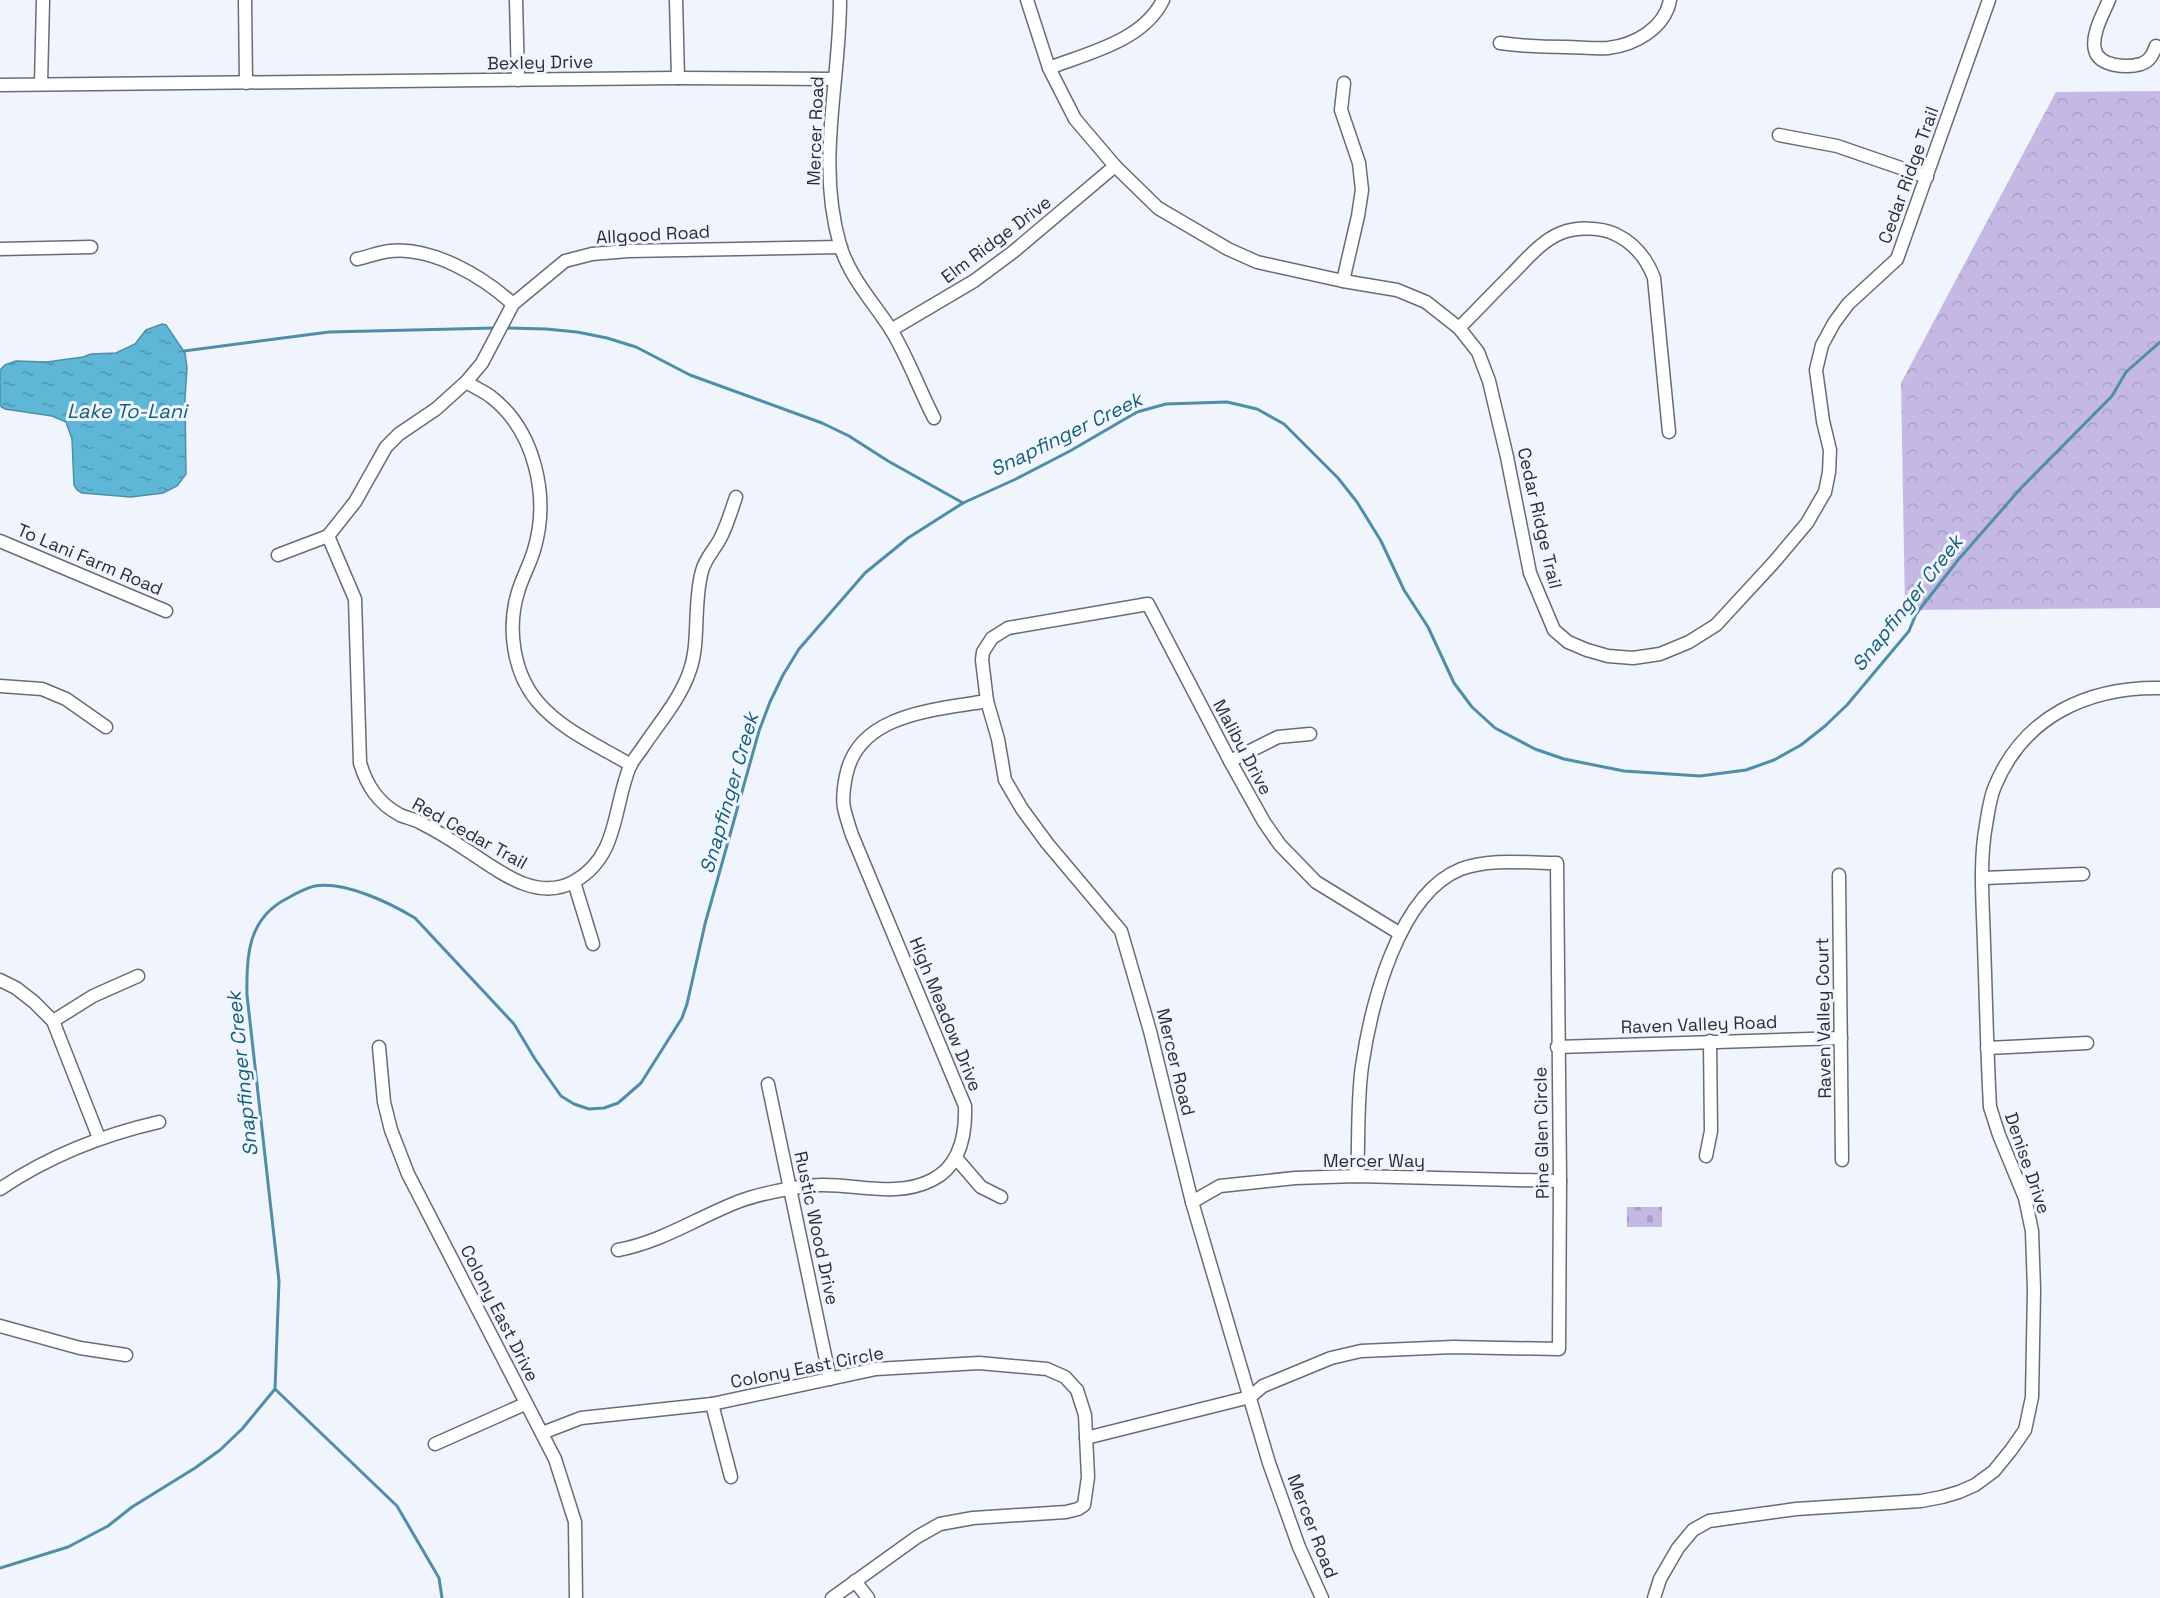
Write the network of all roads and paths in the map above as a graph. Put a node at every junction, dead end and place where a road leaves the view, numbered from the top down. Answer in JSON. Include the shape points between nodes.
{"nodes":[{"id":1,"x":44,"y":0,"type":"edge"},
{"id":2,"x":245,"y":0,"type":"edge"},
{"id":3,"x":516,"y":0,"type":"edge"},
{"id":4,"x":676,"y":0,"type":"edge"},
{"id":5,"x":840,"y":0,"type":"edge"},
{"id":6,"x":1027,"y":0,"type":"edge"},
{"id":7,"x":1163,"y":0,"type":"edge"},
{"id":8,"x":1670,"y":0,"type":"edge"},
{"id":9,"x":1989,"y":0,"type":"edge"},
{"id":10,"x":2109,"y":0,"type":"edge"},
{"id":11,"x":1500,"y":43,"type":"dead end"},
{"id":12,"x":2156,"y":46,"type":"dead end"},
{"id":13,"x":1048,"y":68,"type":"junction"},
{"id":14,"x":678,"y":78,"type":"junction"},
{"id":15,"x":834,"y":79,"type":"junction"},
{"id":16,"x":518,"y":80,"type":"junction"},
{"id":17,"x":246,"y":83,"type":"junction"},
{"id":18,"x":1344,"y":83,"type":"dead end"},
{"id":19,"x":41,"y":84,"type":"junction"},
{"id":20,"x":0,"y":85,"type":"edge"},
{"id":21,"x":1779,"y":135,"type":"dead end"},
{"id":22,"x":1115,"y":166,"type":"junction"},
{"id":23,"x":1927,"y":177,"type":"junction"},
{"id":24,"x":91,"y":247,"type":"dead end"},
{"id":25,"x":841,"y":247,"type":"junction"},
{"id":26,"x":0,"y":249,"type":"edge"},
{"id":27,"x":357,"y":259,"type":"dead end"},
{"id":28,"x":1343,"y":281,"type":"junction"},
{"id":29,"x":513,"y":304,"type":"junction"},
{"id":30,"x":1459,"y":328,"type":"junction"},
{"id":31,"x":891,"y":330,"type":"junction"},
{"id":32,"x":466,"y":382,"type":"junction"},
{"id":33,"x":933,"y":418,"type":"dead end"},
{"id":34,"x":1669,"y":432,"type":"dead end"},
{"id":35,"x":736,"y":497,"type":"dead end"},
{"id":36,"x":328,"y":536,"type":"junction"},
{"id":37,"x":0,"y":541,"type":"edge"},
{"id":38,"x":278,"y":555,"type":"dead end"},
{"id":39,"x":166,"y":611,"type":"dead end"},
{"id":40,"x":1067,"y":618,"type":"joint"},
{"id":41,"x":0,"y":686,"type":"edge"},
{"id":42,"x":2160,"y":688,"type":"edge"},
{"id":43,"x":987,"y":701,"type":"junction"},
{"id":44,"x":106,"y":727,"type":"dead end"},
{"id":45,"x":1311,"y":734,"type":"dead end"},
{"id":46,"x":1230,"y":761,"type":"junction"},
{"id":47,"x":631,"y":765,"type":"junction"},
{"id":48,"x":2083,"y":874,"type":"dead end"},
{"id":49,"x":1839,"y":875,"type":"dead end"},
{"id":50,"x":1983,"y":878,"type":"junction"},
{"id":51,"x":574,"y":882,"type":"junction"},
{"id":52,"x":1399,"y":933,"type":"junction"},
{"id":53,"x":593,"y":944,"type":"dead end"},
{"id":54,"x":138,"y":976,"type":"dead end"},
{"id":55,"x":0,"y":980,"type":"edge"},
{"id":56,"x":53,"y":1021,"type":"junction"},
{"id":57,"x":1841,"y":1038,"type":"junction"},
{"id":58,"x":1710,"y":1041,"type":"junction"},
{"id":59,"x":2087,"y":1043,"type":"dead end"},
{"id":60,"x":379,"y":1047,"type":"dead end"},
{"id":61,"x":1557,"y":1047,"type":"junction"},
{"id":62,"x":1987,"y":1048,"type":"junction"},
{"id":63,"x":768,"y":1084,"type":"dead end"},
{"id":64,"x":159,"y":1122,"type":"dead end"},
{"id":65,"x":99,"y":1138,"type":"junction"},
{"id":66,"x":1706,"y":1156,"type":"dead end"},
{"id":67,"x":956,"y":1158,"type":"junction"},
{"id":68,"x":1842,"y":1160,"type":"dead end"},
{"id":69,"x":1357,"y":1176,"type":"junction"},
{"id":70,"x":1560,"y":1181,"type":"junction"},
{"id":71,"x":0,"y":1189,"type":"edge"},
{"id":72,"x":790,"y":1189,"type":"junction"},
{"id":73,"x":1000,"y":1197,"type":"dead end"},
{"id":74,"x":1192,"y":1202,"type":"junction"},
{"id":75,"x":618,"y":1250,"type":"dead end"},
{"id":76,"x":0,"y":1326,"type":"edge"},
{"id":77,"x":126,"y":1355,"type":"dead end"},
{"id":78,"x":830,"y":1379,"type":"junction"},
{"id":79,"x":1250,"y":1397,"type":"junction"},
{"id":80,"x":525,"y":1404,"type":"junction"},
{"id":81,"x":712,"y":1404,"type":"junction"},
{"id":82,"x":542,"y":1433,"type":"junction"},
{"id":83,"x":1086,"y":1438,"type":"junction"},
{"id":84,"x":435,"y":1444,"type":"dead end"},
{"id":85,"x":731,"y":1477,"type":"dead end"},
{"id":86,"x":855,"y":1581,"type":"junction"},
{"id":87,"x":576,"y":1598,"type":"edge"},
{"id":88,"x":832,"y":1598,"type":"edge"},
{"id":89,"x":868,"y":1598,"type":"edge"},
{"id":90,"x":1322,"y":1598,"type":"edge"},
{"id":91,"x":1654,"y":1598,"type":"edge"}],
"edges":[{"from":1,"to":19,"type":"street"},
{"from":2,"to":17,"type":"street"},
{"from":3,"to":16,"type":"street"},
{"from":4,"to":14,"type":"street"},
{"from":5,"to":15,"type":"street","name":"Mercer Road"},
{"from":6,"to":13,"type":"street","name":"Cedar Ridge Trail"},
{"from":7,"to":13,"type":"street","via":[[1143,26],[1125,37]]},
{"from":8,"to":11,"type":"street","via":[[1655,29],[1609,48]]},
{"from":9,"to":23,"type":"street","name":"Cedar Ridge Trail"},
{"from":10,"to":12,"type":"street","via":[[2095,39],[2100,59],[2111,64],[2142,63],[2152,57]]},
{"from":13,"to":22,"type":"street","name":"Cedar Ridge Trail","via":[[1075,119]]},
{"from":14,"to":15,"type":"street","name":"Bexley Drive"},
{"from":14,"to":16,"type":"street","name":"Bexley Drive"},
{"from":15,"to":25,"type":"street","name":"Mercer Road","via":[[828,157],[830,197]]},
{"from":16,"to":17,"type":"street","name":"Bexley Drive"},
{"from":17,"to":19,"type":"street","name":"Bexley Drive"},
{"from":18,"to":28,"type":"street","via":[[1341,110],[1359,163],[1362,190]]},
{"from":19,"to":20,"type":"street","name":"Bexley Drive"},
{"from":21,"to":23,"type":"street","via":[[1837,146]]},
{"from":22,"to":28,"type":"street","name":"Cedar Ridge Trail","via":[[1158,208],[1228,249],[1257,262]]},
{"from":22,"to":31,"type":"street","name":"Elm Ridge Drive","via":[[974,281]]},
{"from":23,"to":30,"type":"street","name":"Cedar Ridge Trail","via":[[1897,259],[1848,304],[1822,345],[1816,370],[1830,450],[1825,492],[1775,561],[1716,625],[1660,654],[1608,656],[1568,642],[1554,630],[1530,573],[1489,381],[1478,352]]},
{"from":24,"to":26,"type":"street"},
{"from":25,"to":29,"type":"street","name":"Allgood Road","via":[[627,250],[592,254],[565,261]]},
{"from":25,"to":31,"type":"street","name":"Mercer Road","via":[[859,283]]},
{"from":27,"to":29,"type":"street","via":[[390,251],[441,259],[493,286]]},
{"from":28,"to":30,"type":"street","name":"Cedar Ridge Trail","via":[[1408,294],[1426,302]]},
{"from":29,"to":32,"type":"street","name":"Allgood Road","via":[[482,363]]},
{"from":30,"to":34,"type":"street","via":[[1538,248],[1559,233],[1597,229],[1610,232],[1630,243],[1645,259],[1654,278]]},
{"from":31,"to":33,"type":"street","name":"Mercer Road"},
{"from":32,"to":36,"type":"street","name":"Allgood Road","via":[[386,447],[355,502]]},
{"from":32,"to":47,"type":"street","via":[[508,413],[537,471],[542,513],[514,605],[512,626],[526,686],[557,721]]},
{"from":35,"to":47,"type":"street","via":[[702,572],[695,607],[691,669]]},
{"from":36,"to":38,"type":"street"},
{"from":36,"to":51,"type":"street","name":"Red Cedar Trail","via":[[355,599],[360,763],[372,792],[401,815],[439,832],[514,881],[544,888]]},
{"from":37,"to":39,"type":"street","name":"To Lani Farm Road"},
{"from":40,"to":43,"type":"street","name":"Mercer Road","via":[[1008,628],[992,638],[982,660]]},
{"from":40,"to":46,"type":"street","name":"Malibu Drive","via":[[1148,604]]},
{"from":41,"to":44,"type":"street","via":[[42,689],[66,699]]},
{"from":42,"to":50,"type":"street","name":"Denise Drive","via":[[2110,691],[2062,708],[2020,745],[1994,788],[1985,828]]},
{"from":43,"to":67,"type":"street","name":"High Meadow Drive","via":[[902,718],[874,731],[848,765],[844,785],[844,807],[852,835],[964,1106],[963,1140]]},
{"from":43,"to":74,"type":"street","name":"Mercer Road","via":[[1005,780],[1047,843],[1121,931]]},
{"from":45,"to":46,"type":"street","via":[[1278,737]]},
{"from":46,"to":52,"type":"street","name":"Malibu Drive","via":[[1264,822],[1295,863],[1316,882]]},
{"from":47,"to":51,"type":"street","via":[[608,848]]},
{"from":48,"to":50,"type":"street"},
{"from":49,"to":57,"type":"street","name":"Raven Valley Court"},
{"from":50,"to":62,"type":"street","name":"Denise Drive"},
{"from":51,"to":53,"type":"street"},
{"from":52,"to":61,"type":"street","name":"Pine Glen Circle","via":[[1424,898],[1444,878],[1461,869],[1487,863],[1557,863]]},
{"from":52,"to":69,"type":"street","name":"Pine Glen Circle","via":[[1377,994],[1362,1067]]},
{"from":54,"to":56,"type":"street","via":[[93,996]]},
{"from":55,"to":56,"type":"street","via":[[16,988]]},
{"from":56,"to":65,"type":"street"},
{"from":57,"to":58,"type":"street","name":"Raven Valley Road"},
{"from":57,"to":68,"type":"street","name":"Raven Valley Court"},
{"from":58,"to":61,"type":"street","name":"Raven Valley Road"},
{"from":58,"to":66,"type":"street","via":[[1711,1131]]},
{"from":59,"to":62,"type":"street"},
{"from":60,"to":80,"type":"street","name":"Colony East Drive","via":[[390,1130],[408,1174]]},
{"from":61,"to":70,"type":"street","name":"Pine Glen Circle"},
{"from":62,"to":91,"type":"street","name":"Denise Drive","via":[[1990,1107],[2025,1198],[2032,1231],[2032,1397],[2025,1430],[1994,1472],[1959,1492],[1921,1501],[1796,1509],[1709,1521],[1693,1530],[1678,1548]]},
{"from":63,"to":72,"type":"street","name":"Rustic Wood Drive"},
{"from":64,"to":65,"type":"street"},
{"from":65,"to":71,"type":"street","via":[[66,1151]]},
{"from":67,"to":72,"type":"street","via":[[934,1179],[916,1187],[895,1190],[820,1185]]},
{"from":67,"to":73,"type":"street","via":[[981,1187]]},
{"from":69,"to":70,"type":"street","name":"Mercer Way"},
{"from":69,"to":74,"type":"street","name":"Mercer Way","via":[[1220,1186]]},
{"from":70,"to":79,"type":"street","name":"Pine Glen Circle","via":[[1560,1349],[1453,1347],[1361,1351],[1330,1358],[1263,1386]]},
{"from":72,"to":75,"type":"street","via":[[741,1200],[681,1229]]},
{"from":72,"to":78,"type":"street","name":"Rustic Wood Drive"},
{"from":74,"to":79,"type":"street","name":"Mercer Road"},
{"from":76,"to":77,"type":"street","via":[[80,1348]]},
{"from":78,"to":81,"type":"street","name":"Colony East Circle"},
{"from":78,"to":83,"type":"street","name":"Colony East Circle","via":[[876,1369],[979,1363],[1047,1369],[1065,1377],[1077,1390],[1085,1415]]},
{"from":79,"to":83,"type":"street","name":"Pine Glen Circle"},
{"from":79,"to":90,"type":"street","name":"Mercer Road","via":[[1269,1463]]},
{"from":80,"to":82,"type":"street","name":"Colony East Drive"},
{"from":80,"to":84,"type":"street"},
{"from":81,"to":82,"type":"street","name":"Colony East Circle","via":[[581,1418]]},
{"from":81,"to":85,"type":"street"},
{"from":82,"to":87,"type":"street","name":"Colony East Drive","via":[[555,1459],[575,1522]]},
{"from":83,"to":86,"type":"street","name":"Colony East Circle","via":[[1087,1498],[1078,1509],[940,1524]]},
{"from":86,"to":88,"type":"street","name":"Colony East Circle"},
{"from":86,"to":89,"type":"street"}]}
